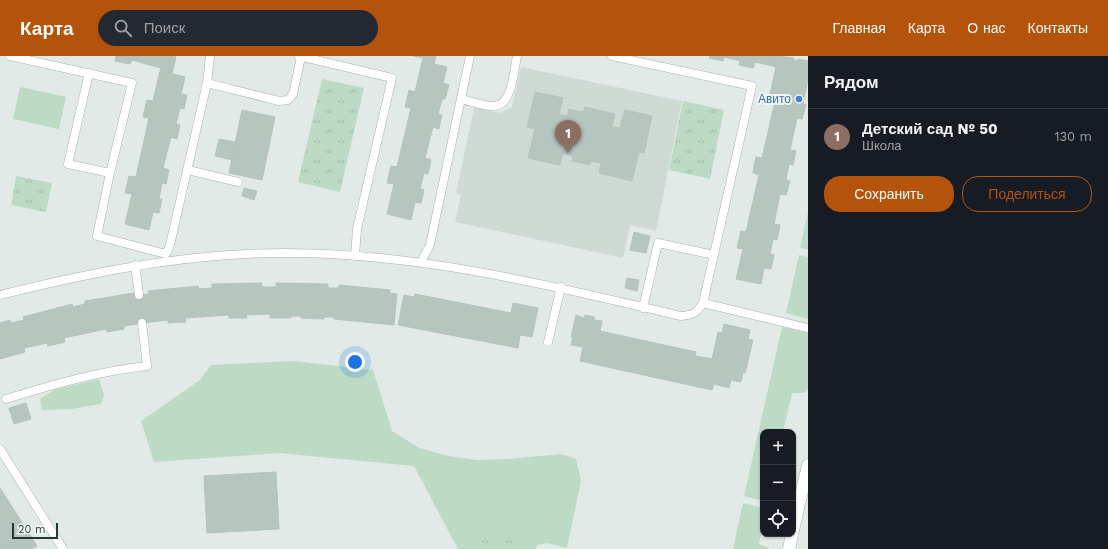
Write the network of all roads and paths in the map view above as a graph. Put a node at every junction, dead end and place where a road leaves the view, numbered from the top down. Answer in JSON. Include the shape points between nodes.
{"nodes":[{"id":1,"x":10,"y":56,"type":"edge"},
{"id":2,"x":210,"y":56,"type":"edge"},
{"id":3,"x":300,"y":56,"type":"edge"},
{"id":4,"x":470,"y":56,"type":"edge"},
{"id":5,"x":517,"y":56,"type":"edge"},
{"id":6,"x":612,"y":56,"type":"edge"},
{"id":7,"x":89,"y":73,"type":"junction"},
{"id":8,"x":207,"y":83,"type":"junction"},
{"id":9,"x":461,"y":99,"type":"junction"},
{"id":10,"x":188,"y":170,"type":"junction"},
{"id":11,"x":110,"y":173,"type":"junction"},
{"id":12,"x":238,"y":182,"type":"dead end"},
{"id":13,"x":714,"y":255,"type":"junction"},
{"id":14,"x":355,"y":256,"type":"junction"},
{"id":15,"x":166,"y":257,"type":"junction"},
{"id":16,"x":421,"y":262,"type":"junction"},
{"id":17,"x":135,"y":265,"type":"junction"},
{"id":18,"x":560,"y":287,"type":"junction"},
{"id":19,"x":0,"y":295,"type":"edge"},
{"id":20,"x":139,"y":295,"type":"dead end"},
{"id":21,"x":703,"y":303,"type":"junction"},
{"id":22,"x":643,"y":308,"type":"junction"},
{"id":23,"x":142,"y":324,"type":"dead end"},
{"id":24,"x":808,"y":328,"type":"edge"},
{"id":25,"x":548,"y":342,"type":"dead end"},
{"id":26,"x":6,"y":399,"type":"dead end"},
{"id":27,"x":0,"y":449,"type":"edge"},
{"id":28,"x":808,"y":465,"type":"edge"},
{"id":29,"x":796,"y":517,"type":"edge"},
{"id":30,"x":791,"y":537,"type":"edge"},
{"id":31,"x":63,"y":549,"type":"edge"},
{"id":32,"x":789,"y":549,"type":"edge"}],
"edges":[{"from":1,"to":7,"type":"lane"},
{"from":2,"to":8,"type":"lane"},
{"from":3,"to":8,"type":"lane","via":[[293,94],[288,100],[279,101]]},
{"from":3,"to":14,"type":"lane","via":[[392,78],[357,230]]},
{"from":4,"to":9,"type":"lane"},
{"from":5,"to":9,"type":"lane","via":[[509,93],[501,104],[494,106]]},
{"from":6,"to":13,"type":"lane","via":[[752,86]]},
{"from":7,"to":11,"type":"lane","via":[[68,164]]},
{"from":7,"to":11,"type":"lane","via":[[132,83]]},
{"from":8,"to":10,"type":"lane"},
{"from":9,"to":16,"type":"lane","via":[[430,245]]},
{"from":10,"to":12,"type":"lane"},
{"from":10,"to":15,"type":"lane"},
{"from":11,"to":15,"type":"lane","via":[[97,236]]},
{"from":13,"to":21,"type":"lane"},
{"from":13,"to":22,"type":"lane","via":[[658,243]]},
{"from":14,"to":15,"type":"lane","via":[[247,254]]},
{"from":14,"to":16,"type":"lane"},
{"from":15,"to":17,"type":"lane"},
{"from":16,"to":18,"type":"lane"},
{"from":17,"to":19,"type":"lane","via":[[76,276]]},
{"from":17,"to":20,"type":"lane"},
{"from":18,"to":22,"type":"lane"},
{"from":18,"to":25,"type":"lane"},
{"from":21,"to":22,"type":"lane","via":[[698,312],[690,316]]},
{"from":21,"to":24,"type":"lane"},
{"from":23,"to":26,"type":"lane","via":[[147,366],[53,384]]},
{"from":27,"to":31,"type":"lane"},
{"from":28,"to":29,"type":"street"},
{"from":30,"to":32,"type":"street"}]}
